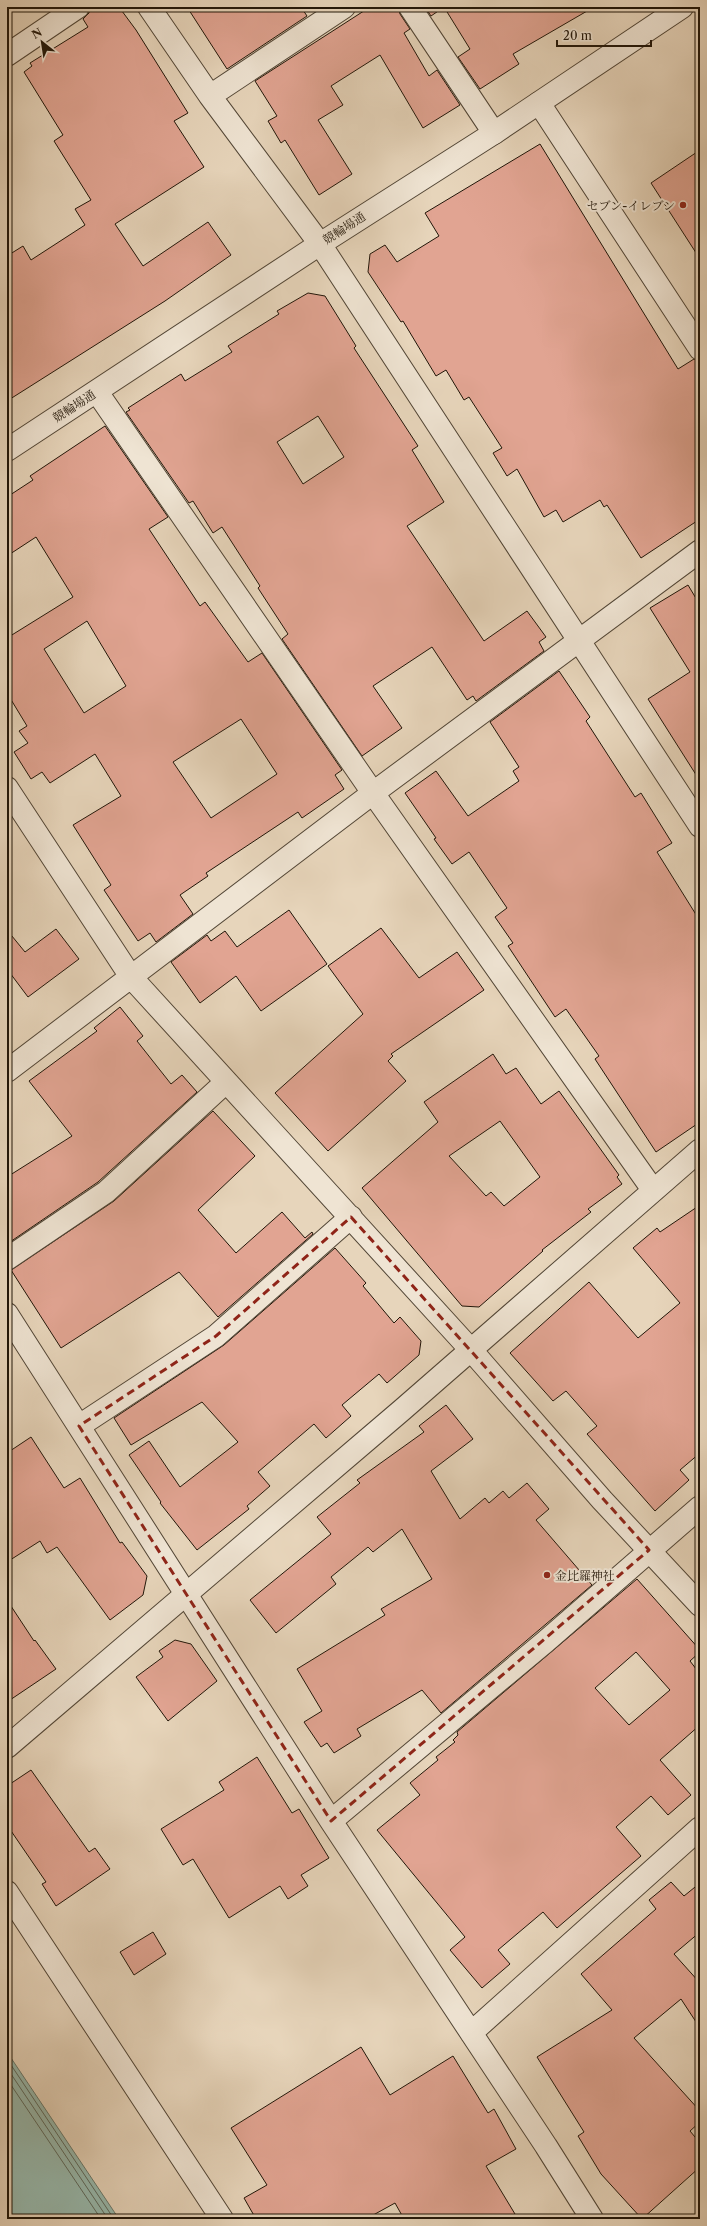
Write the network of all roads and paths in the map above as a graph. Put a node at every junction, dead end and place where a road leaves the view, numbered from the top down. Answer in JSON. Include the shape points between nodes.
{"nodes":[{"id":1,"x":78,"y":7,"type":"edge"},
{"id":2,"x":149,"y":7,"type":"edge"},
{"id":3,"x":344,"y":7,"type":"edge"},
{"id":4,"x":410,"y":7,"type":"edge"},
{"id":5,"x":682,"y":7,"type":"edge"},
{"id":6,"x":7,"y":55,"type":"edge"},
{"id":7,"x":210,"y":96,"type":"junction"},
{"id":8,"x":539,"y":103,"type":"junction"},
{"id":9,"x":494,"y":132,"type":"junction"},
{"id":10,"x":320,"y":244,"type":"junction"},
{"id":11,"x":700,"y":349,"type":"edge"},
{"id":12,"x":97,"y":392,"type":"junction"},
{"id":13,"x":7,"y":450,"type":"edge"},
{"id":14,"x":700,"y":551,"type":"edge"},
{"id":15,"x":578,"y":641,"type":"junction"},
{"id":16,"x":7,"y":788,"type":"edge"},
{"id":17,"x":374,"y":793,"type":"junction"},
{"id":18,"x":700,"y":826,"type":"edge"},
{"id":19,"x":131,"y":977,"type":"junction"},
{"id":20,"x":7,"y":1071,"type":"edge"},
{"id":21,"x":226,"y":1082,"type":"junction"},
{"id":22,"x":700,"y":1150,"type":"edge"},
{"id":23,"x":653,"y":1190,"type":"junction"},
{"id":24,"x":351,"y":1217,"type":"junction"},
{"id":25,"x":7,"y":1259,"type":"edge"},
{"id":26,"x":7,"y":1314,"type":"edge"},
{"id":27,"x":471,"y":1350,"type":"junction"},
{"id":28,"x":79,"y":1426,"type":"junction"},
{"id":29,"x":700,"y":1507,"type":"edge"},
{"id":30,"x":649,"y":1550,"type":"junction"},
{"id":31,"x":185,"y":1593,"type":"junction"},
{"id":32,"x":700,"y":1605,"type":"edge"},
{"id":33,"x":7,"y":1747,"type":"edge"},
{"id":34,"x":331,"y":1821,"type":"junction"},
{"id":35,"x":700,"y":1828,"type":"edge"},
{"id":36,"x":7,"y":1892,"type":"edge"},
{"id":37,"x":471,"y":2034,"type":"junction"},
{"id":38,"x":222,"y":2219,"type":"edge"},
{"id":39,"x":592,"y":2219,"type":"edge"}],
"edges":[{"from":1,"to":6,"type":"street"},
{"from":2,"to":7,"type":"street"},
{"from":3,"to":7,"type":"street"},
{"from":4,"to":9,"type":"street"},
{"from":5,"to":8,"type":"street","name":"競輪場通"},
{"from":7,"to":10,"type":"street"},
{"from":8,"to":9,"type":"street","name":"競輪場通"},
{"from":8,"to":11,"type":"street"},
{"from":9,"to":10,"type":"street","name":"競輪場通"},
{"from":10,"to":12,"type":"street","name":"競輪場通"},
{"from":10,"to":15,"type":"street"},
{"from":12,"to":13,"type":"street","name":"競輪場通"},
{"from":12,"to":17,"type":"street"},
{"from":14,"to":15,"type":"street"},
{"from":15,"to":17,"type":"street"},
{"from":15,"to":18,"type":"street"},
{"from":16,"to":19,"type":"street"},
{"from":17,"to":19,"type":"street"},
{"from":17,"to":23,"type":"street"},
{"from":19,"to":20,"type":"street"},
{"from":19,"to":21,"type":"street"},
{"from":21,"to":24,"type":"street"},
{"from":21,"to":25,"type":"street","via":[[106,1192]]},
{"from":22,"to":23,"type":"street"},
{"from":23,"to":27,"type":"street"},
{"from":24,"to":27,"type":"street"},
{"from":24,"to":28,"type":"street","via":[[216,1336]]},
{"from":26,"to":28,"type":"street"},
{"from":27,"to":30,"type":"street"},
{"from":27,"to":31,"type":"street"},
{"from":28,"to":31,"type":"street"},
{"from":29,"to":30,"type":"street"},
{"from":30,"to":32,"type":"street"},
{"from":30,"to":34,"type":"street"},
{"from":31,"to":33,"type":"street"},
{"from":31,"to":34,"type":"street"},
{"from":34,"to":37,"type":"street"},
{"from":35,"to":37,"type":"street"},
{"from":36,"to":38,"type":"street"},
{"from":37,"to":39,"type":"street"}]}
